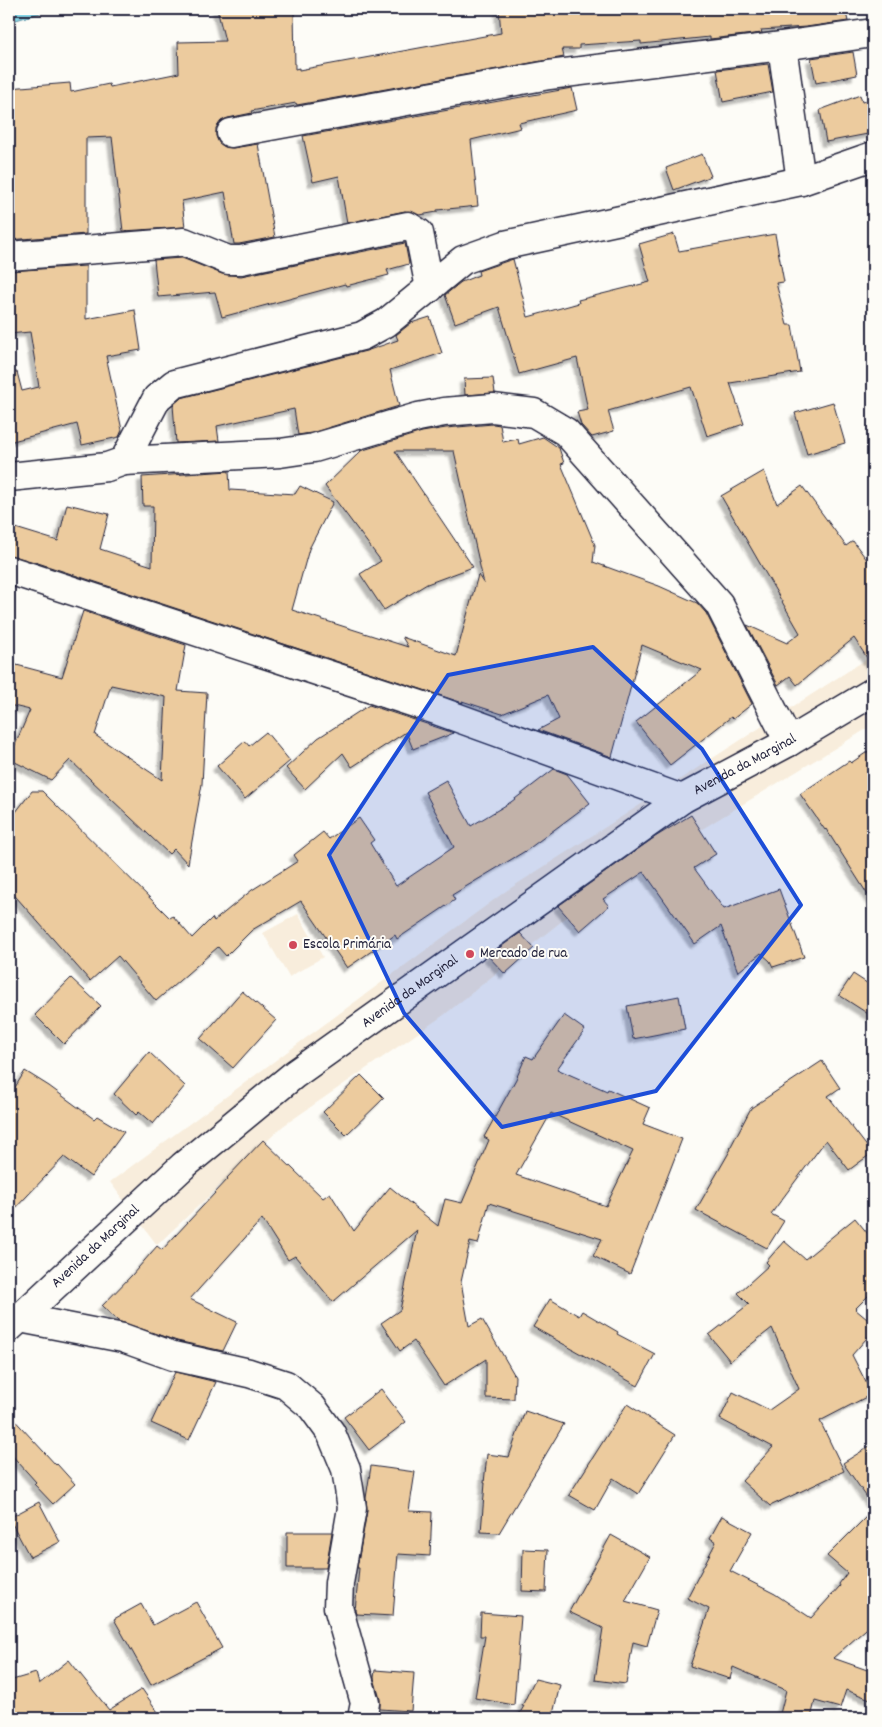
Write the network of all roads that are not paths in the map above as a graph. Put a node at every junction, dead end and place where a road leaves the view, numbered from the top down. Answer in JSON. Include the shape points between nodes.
{"nodes":[{"id":1,"x":873,"y":33,"type":"edge"},
{"id":2,"x":782,"y":46,"type":"junction"},
{"id":3,"x":231,"y":133,"type":"dead end"},
{"id":4,"x":873,"y":156,"type":"edge"},
{"id":5,"x":800,"y":181,"type":"junction"},
{"id":6,"x":9,"y":256,"type":"edge"},
{"id":7,"x":430,"y":288,"type":"junction"},
{"id":8,"x":124,"y":461,"type":"junction"},
{"id":9,"x":9,"y":477,"type":"edge"},
{"id":10,"x":9,"y":570,"type":"edge"},
{"id":11,"x":873,"y":692,"type":"edge"},
{"id":12,"x":789,"y":742,"type":"junction"},
{"id":13,"x":682,"y":799,"type":"junction"},
{"id":14,"x":14,"y":1323,"type":"edge"},
{"id":15,"x":362,"y":1718,"type":"edge"}],
"edges":[{"from":1,"to":2,"type":"street"},
{"from":2,"to":3,"type":"street","via":[[549,75]]},
{"from":2,"to":5,"type":"street"},
{"from":4,"to":5,"type":"street"},
{"from":5,"to":7,"type":"street","via":[[505,245],[463,260]]},
{"from":6,"to":7,"type":"street","via":[[184,242],[228,260],[241,260],[408,226],[419,233]]},
{"from":7,"to":8,"type":"street","via":[[386,323],[362,336],[174,384],[157,398]]},
{"from":8,"to":9,"type":"street","via":[[107,467]]},
{"from":8,"to":12,"type":"street","via":[[280,453],[314,448],[444,412],[493,408],[534,413],[566,432],[719,604]]},
{"from":10,"to":13,"type":"street","via":[[439,711]]},
{"from":11,"to":12,"type":"street","name":"Avenida da Marginal"},
{"from":12,"to":13,"type":"street","name":"Avenida da Marginal"},
{"from":13,"to":14,"type":"street","name":"Avenida da Marginal","via":[[295,1074],[183,1166]]},
{"from":14,"to":15,"type":"street","via":[[123,1338],[173,1356],[249,1373],[286,1385],[312,1407],[331,1433],[346,1469],[352,1508],[338,1607],[365,1703]]}]}
